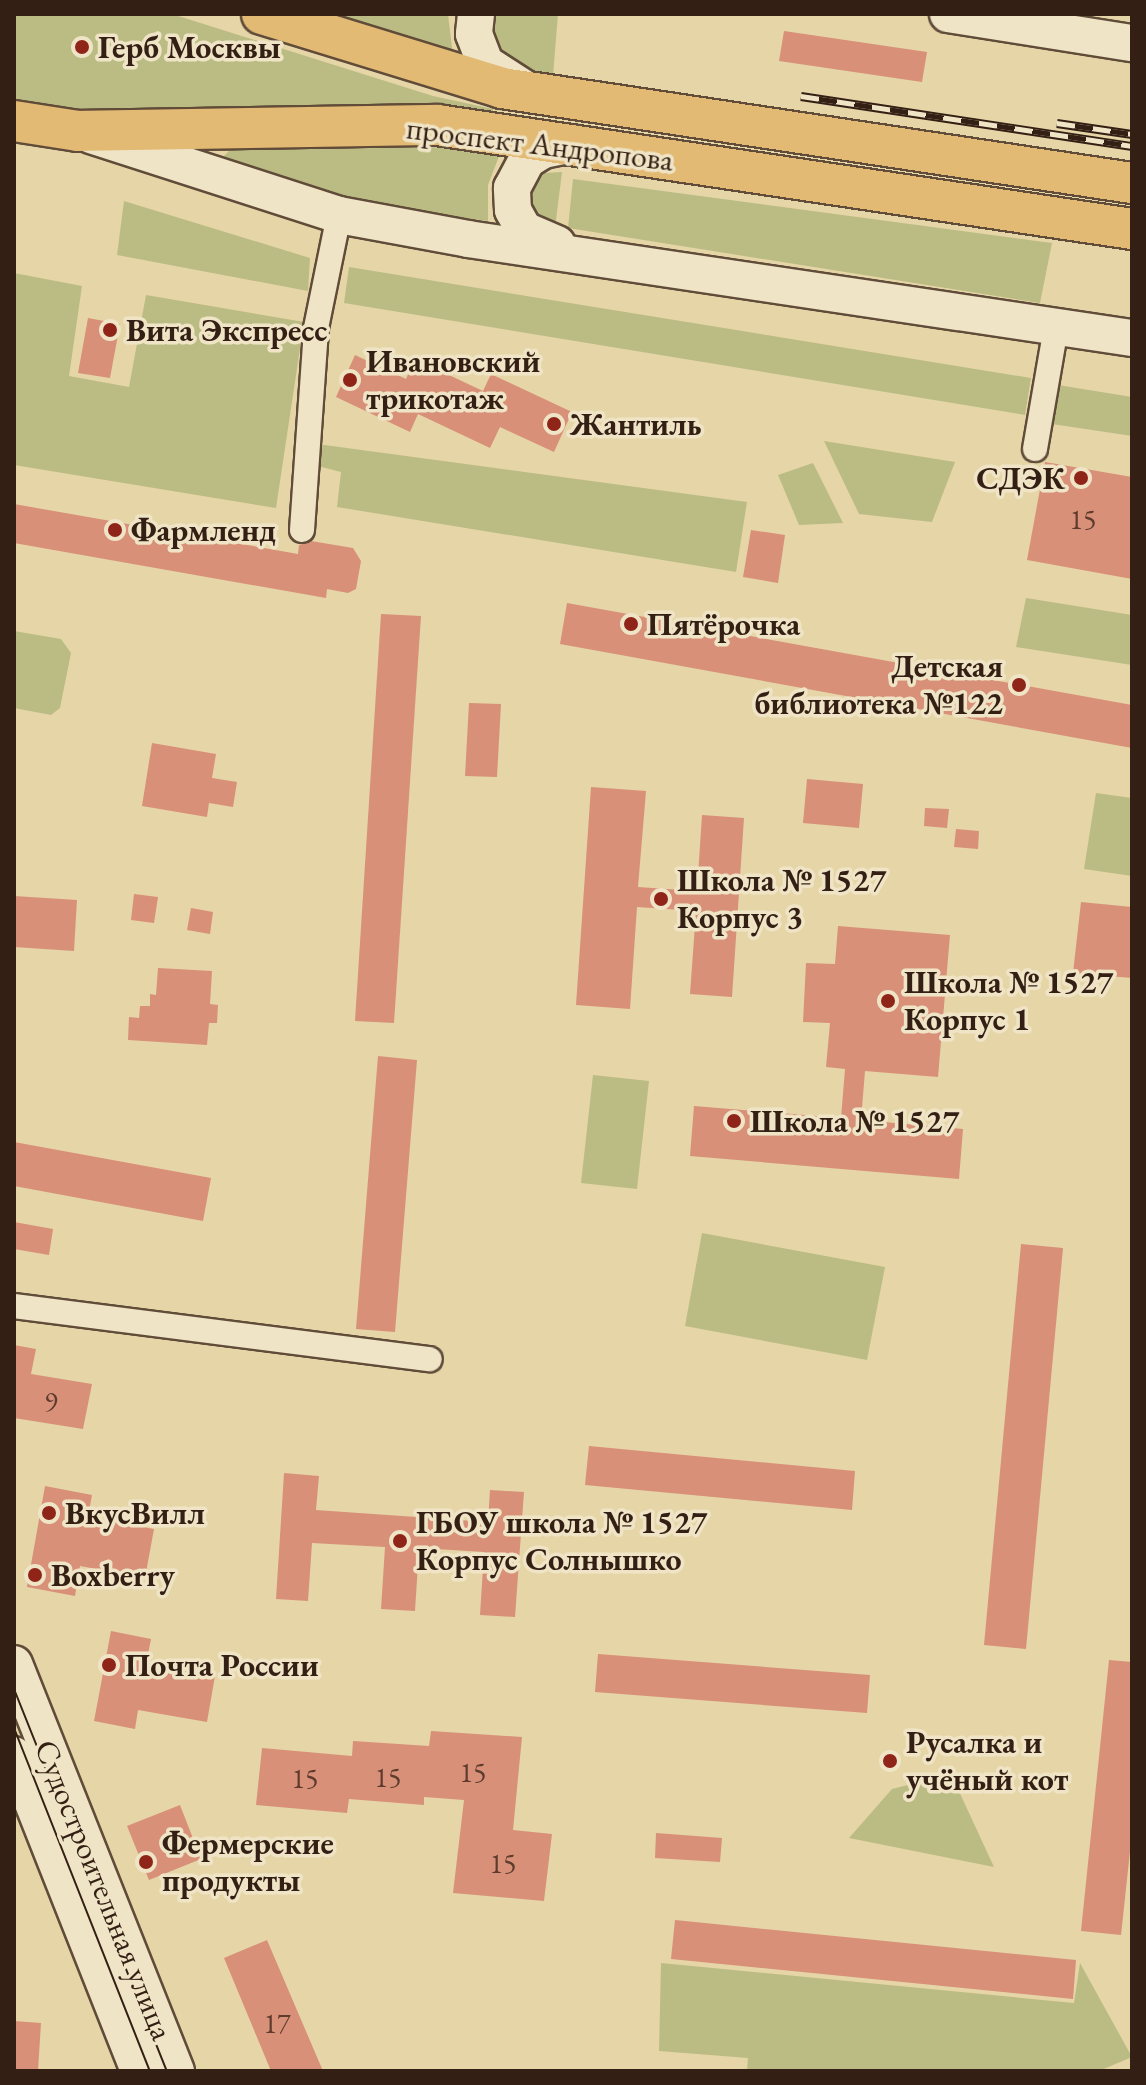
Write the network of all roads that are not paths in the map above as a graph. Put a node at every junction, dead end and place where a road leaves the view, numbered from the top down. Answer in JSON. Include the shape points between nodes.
{"nodes":[{"id":1,"x":262,"y":14,"type":"edge"},
{"id":2,"x":476,"y":14,"type":"edge"},
{"id":3,"x":948,"y":14,"type":"edge"},
{"id":4,"x":1132,"y":43,"type":"edge"},
{"id":5,"x":529,"y":92,"type":"junction"},
{"id":6,"x":14,"y":121,"type":"edge"},
{"id":7,"x":78,"y":131,"type":"junction"},
{"id":8,"x":575,"y":144,"type":"junction"},
{"id":9,"x":1132,"y":183,"type":"edge"},
{"id":10,"x":339,"y":215,"type":"junction"},
{"id":11,"x":1132,"y":229,"type":"edge"},
{"id":12,"x":577,"y":252,"type":"junction"},
{"id":13,"x":1056,"y":327,"type":"junction"},
{"id":14,"x":1132,"y":338,"type":"edge"},
{"id":15,"x":1035,"y":449,"type":"dead end"},
{"id":16,"x":302,"y":530,"type":"dead end"},
{"id":17,"x":14,"y":1306,"type":"edge"},
{"id":18,"x":430,"y":1359,"type":"dead end"},
{"id":19,"x":14,"y":1664,"type":"edge"},
{"id":20,"x":14,"y":1755,"type":"edge"},
{"id":21,"x":139,"y":2071,"type":"edge"},
{"id":22,"x":176,"y":2071,"type":"edge"}],
"edges":[{"from":1,"to":5,"type":"main road","name":"проспект Андропова"},
{"from":2,"to":5,"type":"main road","via":[[474,34],[485,63]]},
{"from":3,"to":4,"type":"main road"},
{"from":5,"to":9,"type":"main road","name":"проспект Андропова"},
{"from":6,"to":7,"type":"main road","name":"проспект Андропова"},
{"from":7,"to":8,"type":"main road","name":"проспект Андропова","via":[[437,125]]},
{"from":7,"to":10,"type":"main road"},
{"from":8,"to":11,"type":"main road","name":"проспект Андропова"},
{"from":8,"to":12,"type":"main road","via":[[543,150],[527,160],[511,197],[517,220],[530,235]]},
{"from":10,"to":12,"type":"main road"},
{"from":10,"to":16,"type":"street","via":[[316,328]]},
{"from":12,"to":13,"type":"main road"},
{"from":13,"to":14,"type":"main road"},
{"from":13,"to":15,"type":"street"},
{"from":17,"to":18,"type":"street"},
{"from":19,"to":22,"type":"main road","name":"Судостроительная улица"},
{"from":20,"to":21,"type":"main road","name":"Судостроительная улица"}]}
